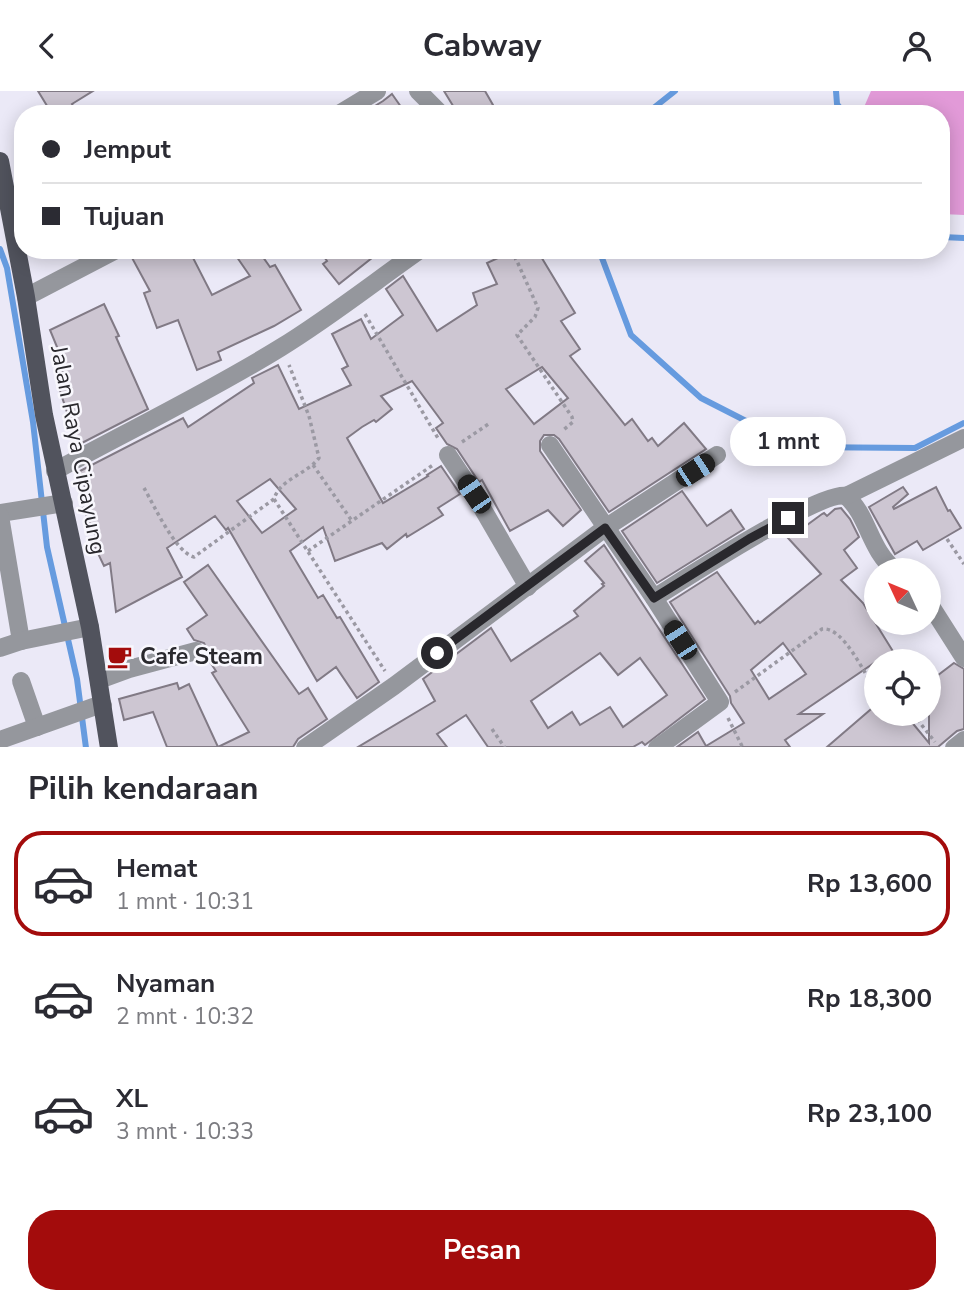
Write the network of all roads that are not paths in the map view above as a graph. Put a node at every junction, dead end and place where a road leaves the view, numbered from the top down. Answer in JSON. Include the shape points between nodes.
{"nodes":[{"id":1,"x":377,"y":91,"type":"edge"},
{"id":2,"x":418,"y":91,"type":"edge"},
{"id":3,"x":354,"y":105,"type":"edge"},
{"id":4,"x":432,"y":105,"type":"edge"},
{"id":5,"x":0,"y":161,"type":"edge"},
{"id":6,"x":14,"y":234,"type":"edge"},
{"id":7,"x":19,"y":259,"type":"edge"},
{"id":8,"x":99,"y":259,"type":"edge"},
{"id":9,"x":408,"y":259,"type":"edge"},
{"id":10,"x":26,"y":297,"type":"junction"},
{"id":11,"x":964,"y":438,"type":"edge"},
{"id":12,"x":550,"y":445,"type":"road end"},
{"id":13,"x":448,"y":455,"type":"road end"},
{"id":14,"x":717,"y":455,"type":"dead end"},
{"id":15,"x":55,"y":471,"type":"junction"},
{"id":16,"x":846,"y":496,"type":"junction"},
{"id":17,"x":62,"y":503,"type":"junction"},
{"id":18,"x":4,"y":513,"type":"edge"},
{"id":19,"x":605,"y":528,"type":"junction"},
{"id":20,"x":881,"y":558,"type":"edge"},
{"id":21,"x":528,"y":587,"type":"junction"},
{"id":22,"x":654,"y":598,"type":"junction"},
{"id":23,"x":942,"y":624,"type":"edge"},
{"id":24,"x":89,"y":628,"type":"junction"},
{"id":25,"x":21,"y":641,"type":"junction"},
{"id":26,"x":0,"y":648,"type":"edge"},
{"id":27,"x":196,"y":651,"type":"dead end"},
{"id":28,"x":964,"y":659,"type":"edge"},
{"id":29,"x":99,"y":680,"type":"junction"},
{"id":30,"x":21,"y":681,"type":"dead end"},
{"id":31,"x":100,"y":705,"type":"junction"},
{"id":32,"x":37,"y":727,"type":"junction"},
{"id":33,"x":0,"y":740,"type":"edge"},
{"id":34,"x":964,"y":740,"type":"edge"},
{"id":35,"x":108,"y":747,"type":"edge"},
{"id":36,"x":305,"y":747,"type":"edge"},
{"id":37,"x":657,"y":747,"type":"edge"},
{"id":38,"x":954,"y":747,"type":"edge"}],
"edges":[{"from":1,"to":3,"type":"street"},
{"from":2,"to":4,"type":"street"},
{"from":5,"to":6,"type":"main road","name":"Jalan Raya Cipayung"},
{"from":7,"to":10,"type":"main road","name":"Jalan Raya Cipayung"},
{"from":8,"to":10,"type":"street"},
{"from":9,"to":15,"type":"street","via":[[282,347]]},
{"from":10,"to":15,"type":"main road","name":"Jalan Raya Cipayung"},
{"from":11,"to":16,"type":"street"},
{"from":12,"to":19,"type":"street"},
{"from":13,"to":21,"type":"street"},
{"from":14,"to":19,"type":"street"},
{"from":15,"to":17,"type":"main road","name":"Jalan Raya Cipayung"},
{"from":16,"to":20,"type":"street"},
{"from":16,"to":22,"type":"street","via":[[839,494],[772,526]]},
{"from":17,"to":18,"type":"street"},
{"from":17,"to":24,"type":"main road","name":"Jalan Raya Cipayung"},
{"from":18,"to":25,"type":"street"},
{"from":19,"to":21,"type":"street"},
{"from":19,"to":22,"type":"street"},
{"from":21,"to":36,"type":"street"},
{"from":22,"to":37,"type":"street","via":[[720,702]]},
{"from":23,"to":28,"type":"street"},
{"from":24,"to":25,"type":"street"},
{"from":24,"to":29,"type":"main road","name":"Jalan Raya Cipayung"},
{"from":25,"to":26,"type":"street"},
{"from":27,"to":29,"type":"street"},
{"from":29,"to":31,"type":"main road","name":"Jalan Raya Cipayung"},
{"from":30,"to":32,"type":"street"},
{"from":31,"to":32,"type":"street"},
{"from":31,"to":35,"type":"main road","name":"Jalan Raya Cipayung"},
{"from":32,"to":33,"type":"street"},
{"from":34,"to":38,"type":"street"}]}
